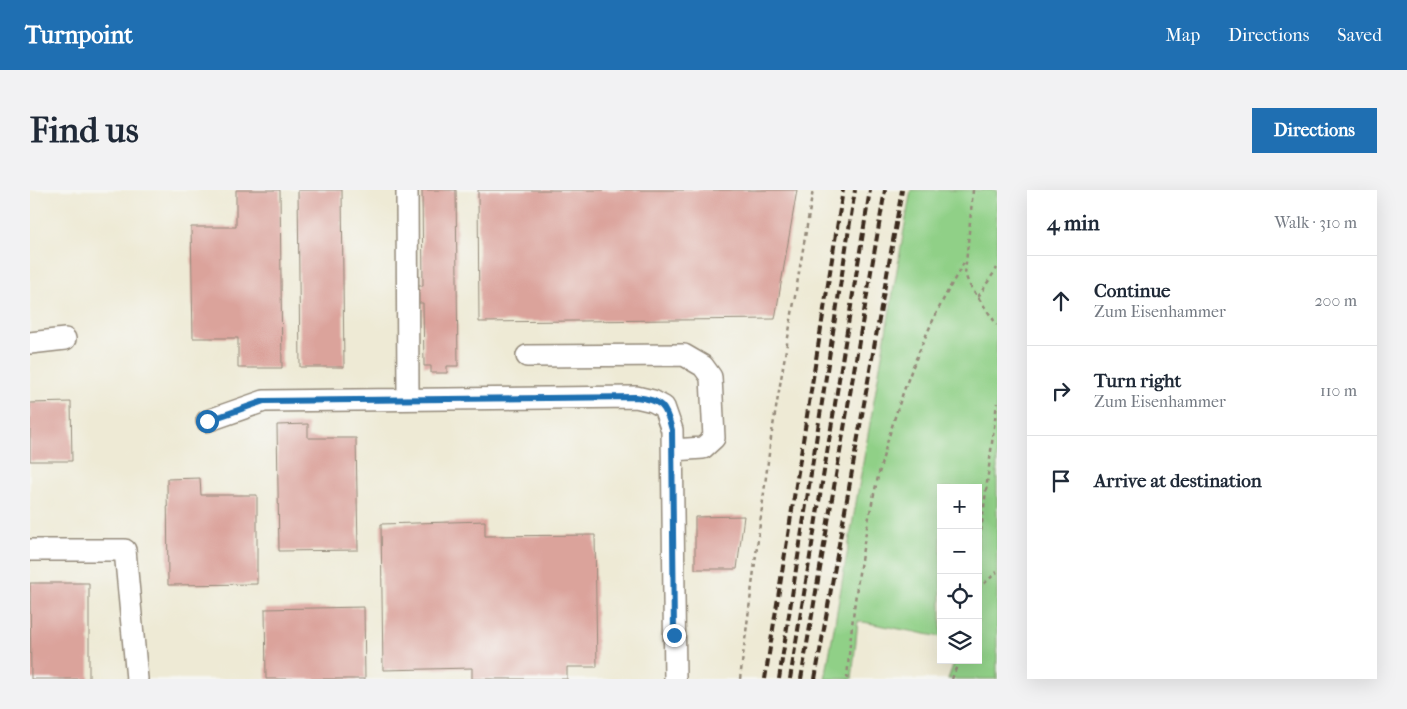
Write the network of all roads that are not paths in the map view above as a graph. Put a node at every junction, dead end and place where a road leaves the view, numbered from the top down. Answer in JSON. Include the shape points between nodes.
{"nodes":[{"id":1,"x":407,"y":190,"type":"edge"},
{"id":2,"x":65,"y":339,"type":"dead end"},
{"id":3,"x":30,"y":343,"type":"edge"},
{"id":4,"x":527,"y":356,"type":"dead end"},
{"id":5,"x":408,"y":399,"type":"junction"},
{"id":6,"x":207,"y":421,"type":"dead end"},
{"id":7,"x":674,"y":450,"type":"junction"},
{"id":8,"x":30,"y":550,"type":"edge"},
{"id":9,"x":678,"y":671,"type":"edge"},
{"id":10,"x":137,"y":679,"type":"edge"}],
"edges":[{"from":1,"to":5,"type":"street"},
{"from":2,"to":3,"type":"street"},
{"from":4,"to":7,"type":"street","via":[[684,355],[703,366],[711,377],[714,438],[703,448]]},
{"from":5,"to":6,"type":"street","via":[[264,401]]},
{"from":5,"to":7,"type":"street","via":[[646,398],[667,411]]},
{"from":7,"to":9,"type":"street","via":[[680,634]]},
{"from":8,"to":10,"type":"street","via":[[125,550]]}]}
